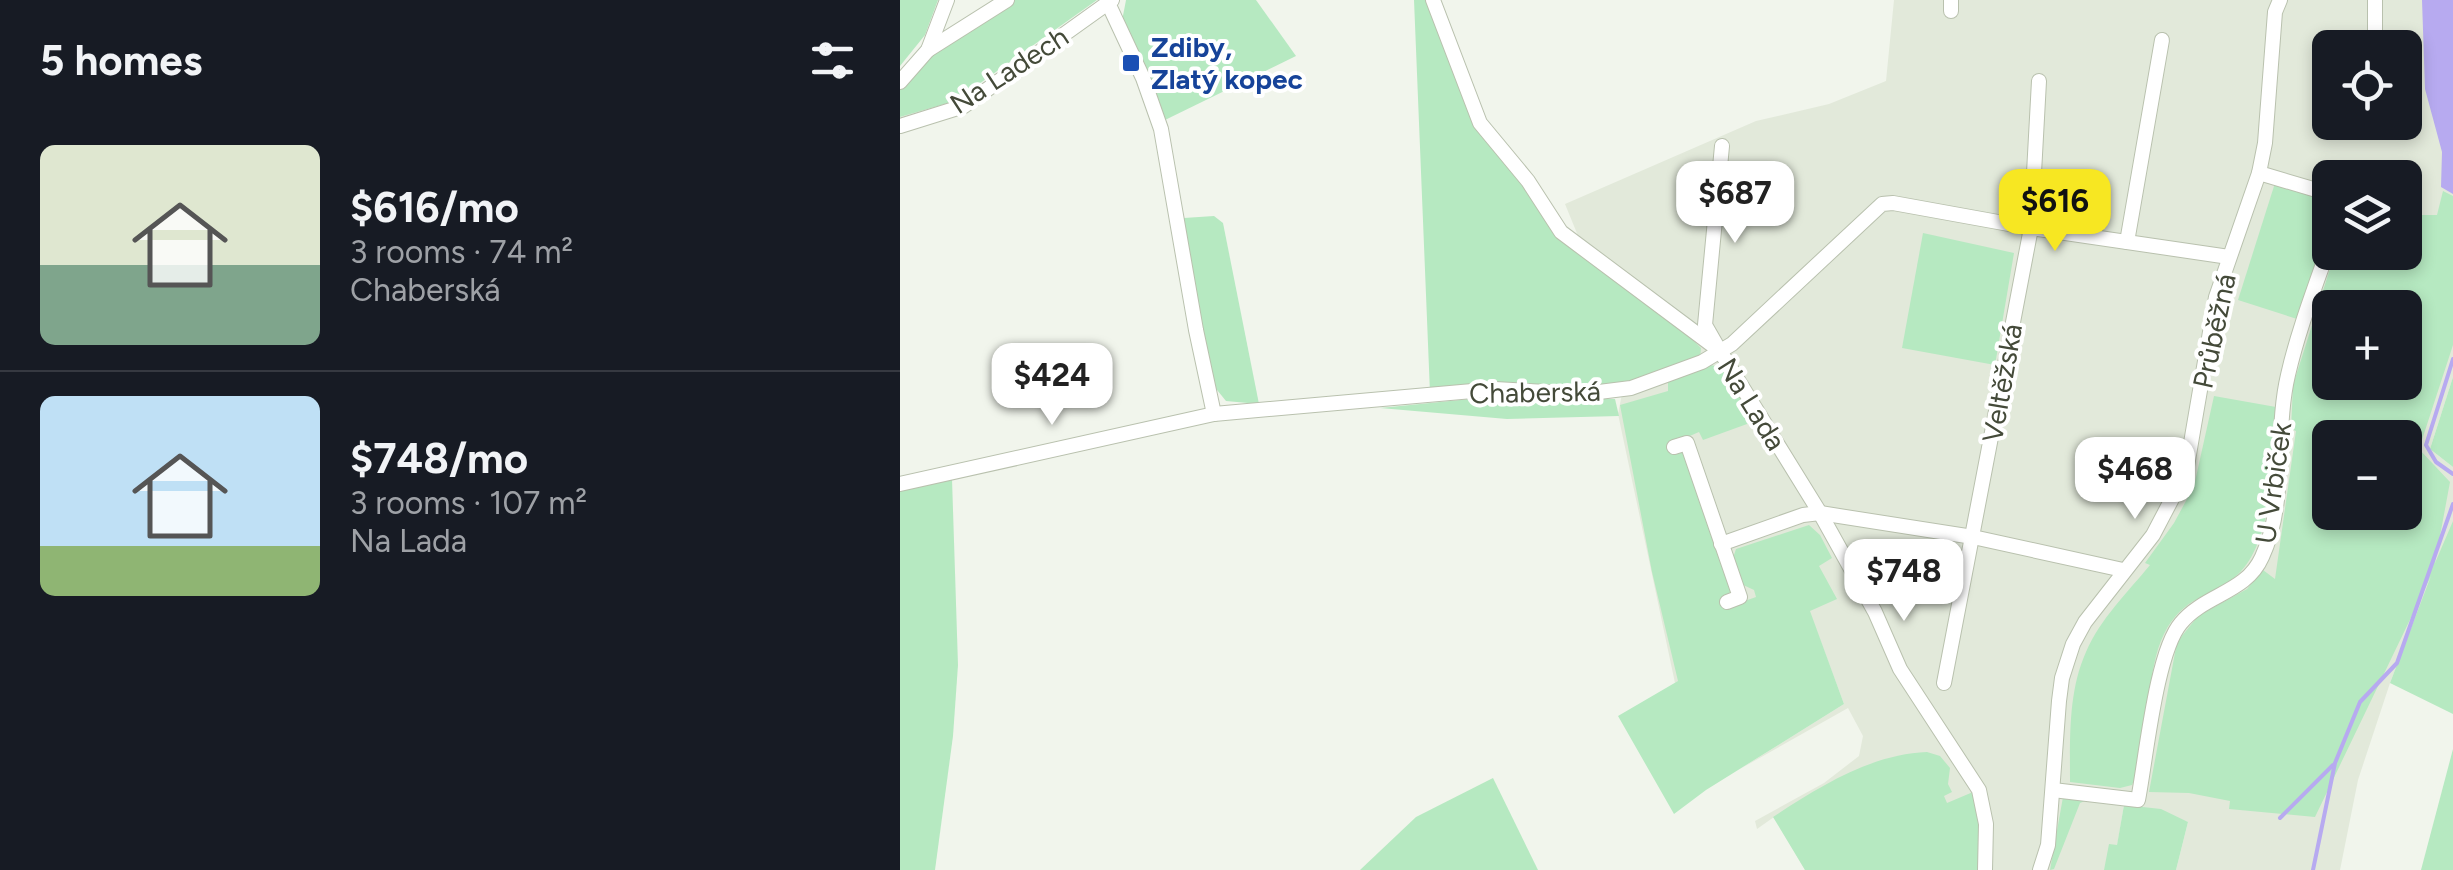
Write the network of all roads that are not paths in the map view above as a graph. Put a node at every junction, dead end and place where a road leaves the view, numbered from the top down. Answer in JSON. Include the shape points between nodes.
{"nodes":[{"id":1,"x":947,"y":0,"type":"edge"},
{"id":2,"x":1007,"y":0,"type":"edge"},
{"id":3,"x":1433,"y":0,"type":"edge"},
{"id":4,"x":2280,"y":0,"type":"edge"},
{"id":5,"x":2375,"y":0,"type":"edge"},
{"id":6,"x":1110,"y":2,"type":"edge"},
{"id":7,"x":2375,"y":30,"type":"edge"},
{"id":8,"x":2162,"y":40,"type":"dead end"},
{"id":9,"x":928,"y":50,"type":"junction"},
{"id":10,"x":2039,"y":81,"type":"dead end"},
{"id":11,"x":900,"y":82,"type":"edge"},
{"id":12,"x":900,"y":126,"type":"edge"},
{"id":13,"x":1722,"y":146,"type":"dead end"},
{"id":14,"x":2260,"y":173,"type":"junction"},
{"id":15,"x":2312,"y":189,"type":"edge"},
{"id":16,"x":2030,"y":228,"type":"junction"},
{"id":17,"x":2127,"y":242,"type":"junction"},
{"id":18,"x":2230,"y":257,"type":"junction"},
{"id":19,"x":2322,"y":270,"type":"edge"},
{"id":20,"x":1720,"y":351,"type":"junction"},
{"id":21,"x":1214,"y":414,"type":"junction"},
{"id":22,"x":1674,"y":447,"type":"dead end"},
{"id":23,"x":900,"y":484,"type":"edge"},
{"id":24,"x":1820,"y":513,"type":"junction"},
{"id":25,"x":1974,"y":537,"type":"junction"},
{"id":26,"x":1721,"y":544,"type":"junction"},
{"id":27,"x":2123,"y":570,"type":"junction"},
{"id":28,"x":1740,"y":597,"type":"dead end"},
{"id":29,"x":1944,"y":683,"type":"dead end"},
{"id":30,"x":2053,"y":790,"type":"junction"},
{"id":31,"x":1986,"y":870,"type":"edge"},
{"id":32,"x":2040,"y":870,"type":"edge"}],
"edges":[{"from":1,"to":9,"type":"street"},
{"from":2,"to":9,"type":"street"},
{"from":3,"to":20,"type":"street","name":"Na Lada","via":[[1480,123],[1561,232]]},
{"from":4,"to":14,"type":"street","name":"Průběžná"},
{"from":5,"to":7,"type":"street"},
{"from":6,"to":12,"type":"street","name":"Na Ladech","via":[[964,106]]},
{"from":6,"to":21,"type":"street","via":[[1162,130]]},
{"from":8,"to":17,"type":"street"},
{"from":9,"to":11,"type":"street"},
{"from":10,"to":16,"type":"street","name":"Veltěžská"},
{"from":13,"to":20,"type":"street","via":[[1705,324]]},
{"from":14,"to":15,"type":"street"},
{"from":14,"to":18,"type":"street","name":"Průběžná"},
{"from":16,"to":17,"type":"street","name":"Chaberská"},
{"from":16,"to":20,"type":"street","name":"Chaberská","via":[[1882,204]]},
{"from":16,"to":25,"type":"street","name":"Veltěžská"},
{"from":17,"to":18,"type":"street","name":"Chaberská"},
{"from":18,"to":27,"type":"street","name":"Průběžná","via":[[2216,296],[2186,472],[2166,514]]},
{"from":19,"to":30,"type":"street","name":"U Vrbiček","via":[[2287,378],[2278,486],[2263,556],[2243,584],[2202,605],[2173,636],[2138,800]]},
{"from":20,"to":21,"type":"street","name":"Chaberská","via":[[1609,393],[1495,389]]},
{"from":20,"to":24,"type":"street","name":"Na Lada"},
{"from":21,"to":23,"type":"street","name":"Chaberská"},
{"from":22,"to":26,"type":"street","via":[[1687,443]]},
{"from":24,"to":25,"type":"street"},
{"from":24,"to":26,"type":"street"},
{"from":24,"to":31,"type":"street","name":"Na Lada","via":[[1900,669],[1978,790]]},
{"from":25,"to":27,"type":"street"},
{"from":25,"to":29,"type":"street","name":"Veltěžská"},
{"from":26,"to":28,"type":"street"},
{"from":27,"to":30,"type":"street","name":"Průběžná","via":[[2085,622],[2062,678]]},
{"from":30,"to":32,"type":"street","name":"Průběžná"}]}
